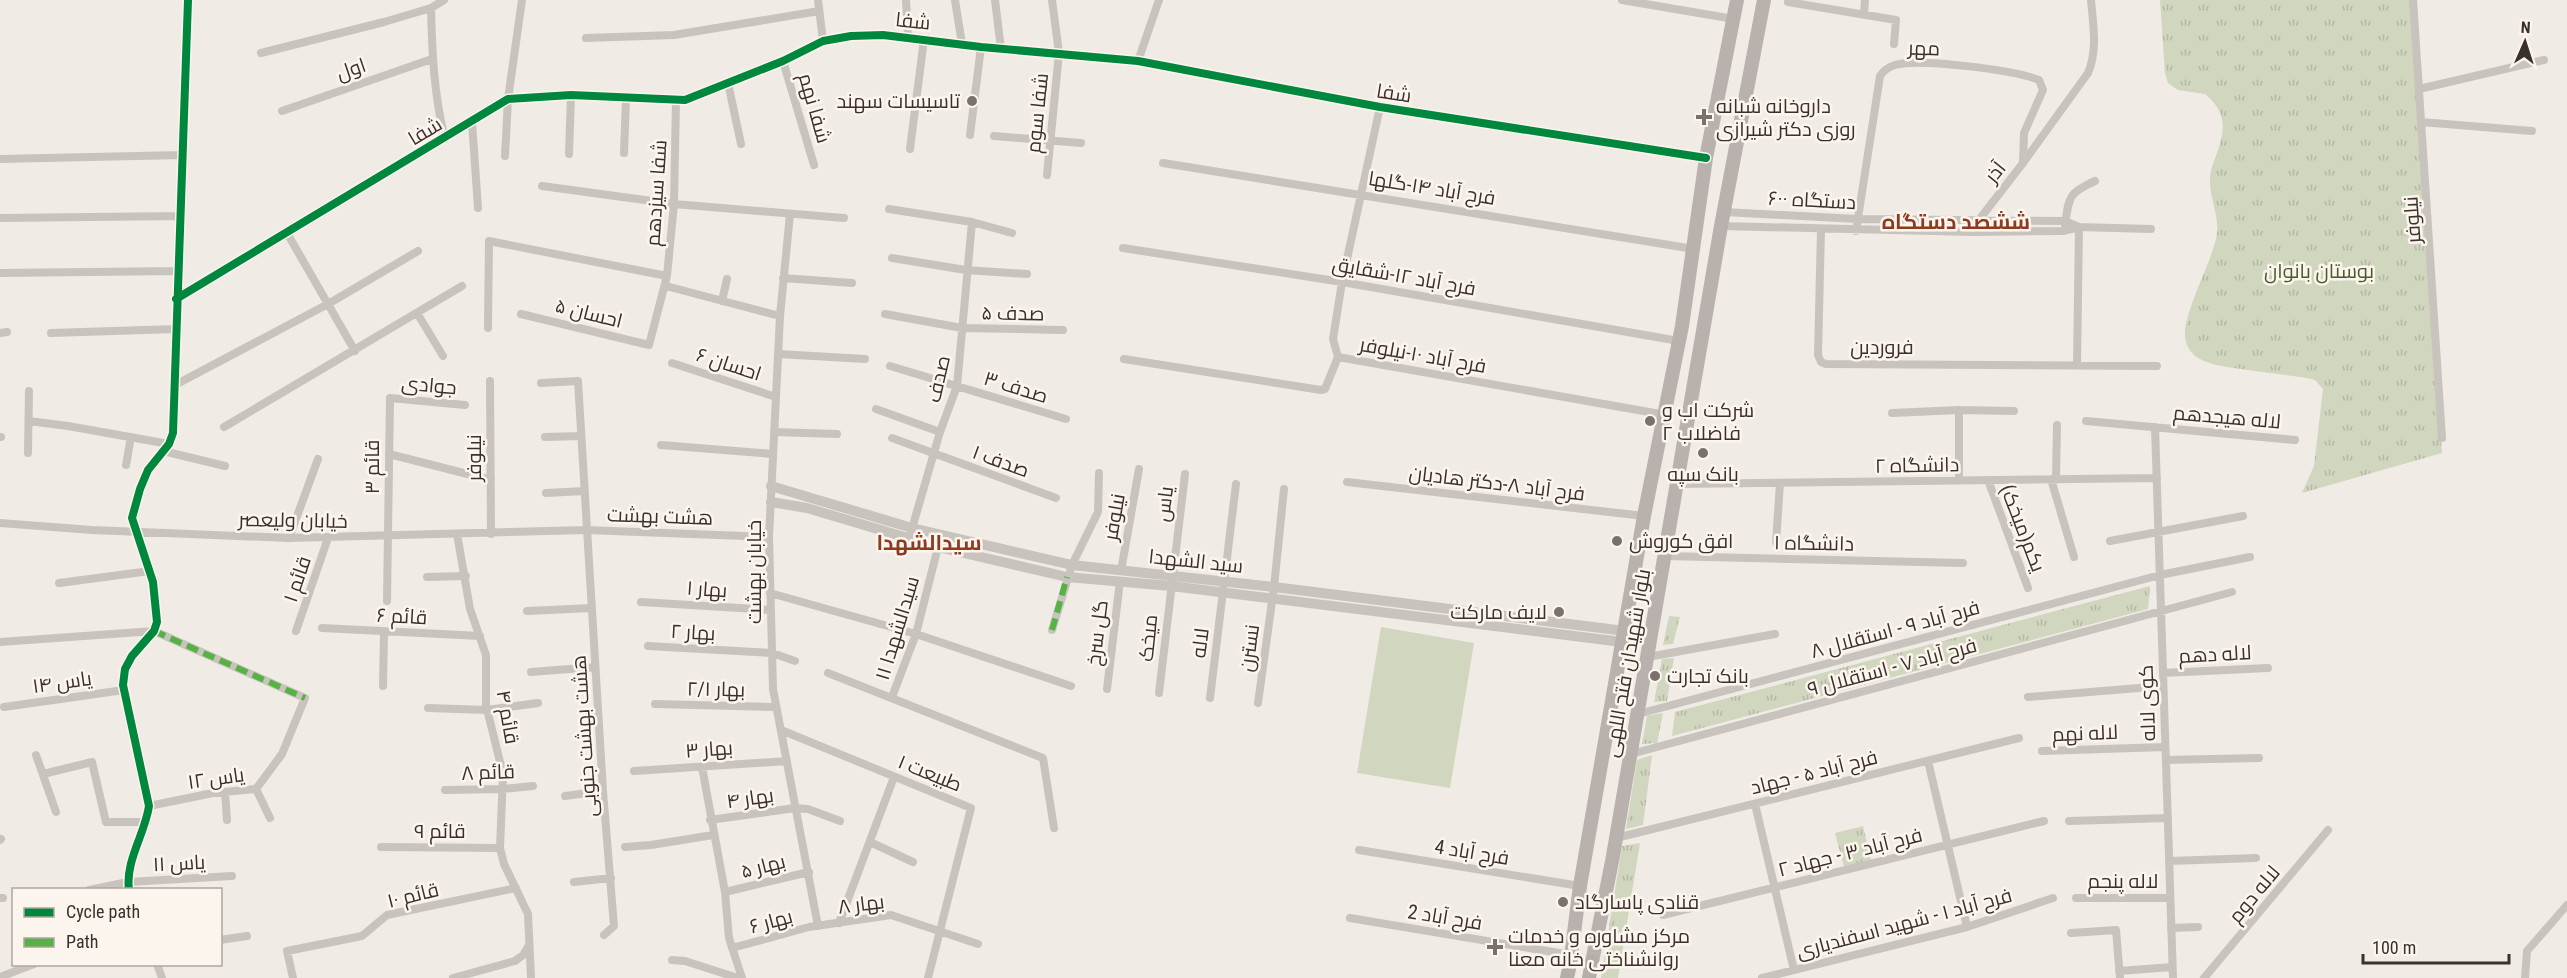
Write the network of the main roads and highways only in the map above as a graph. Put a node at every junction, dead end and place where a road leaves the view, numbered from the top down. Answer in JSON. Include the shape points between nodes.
{"nodes":[{"id":1,"x":1737,"y":0,"type":"edge"},
{"id":2,"x":1764,"y":0,"type":"edge"},
{"id":3,"x":1592,"y":962,"type":"joint"},
{"id":4,"x":1569,"y":969,"type":"edge"},
{"id":5,"x":1590,"y":978,"type":"edge"}],
"edges":[{"from":1,"to":4,"type":"main road","name":"بلوار شهیدان فتح اللهی","via":[[1706,158],[1679,340],[1644,516]]},
{"from":2,"to":3,"type":"main road","name":"بلوار شهیدان فتح اللهی"},
{"from":3,"to":5,"type":"highway"}]}
